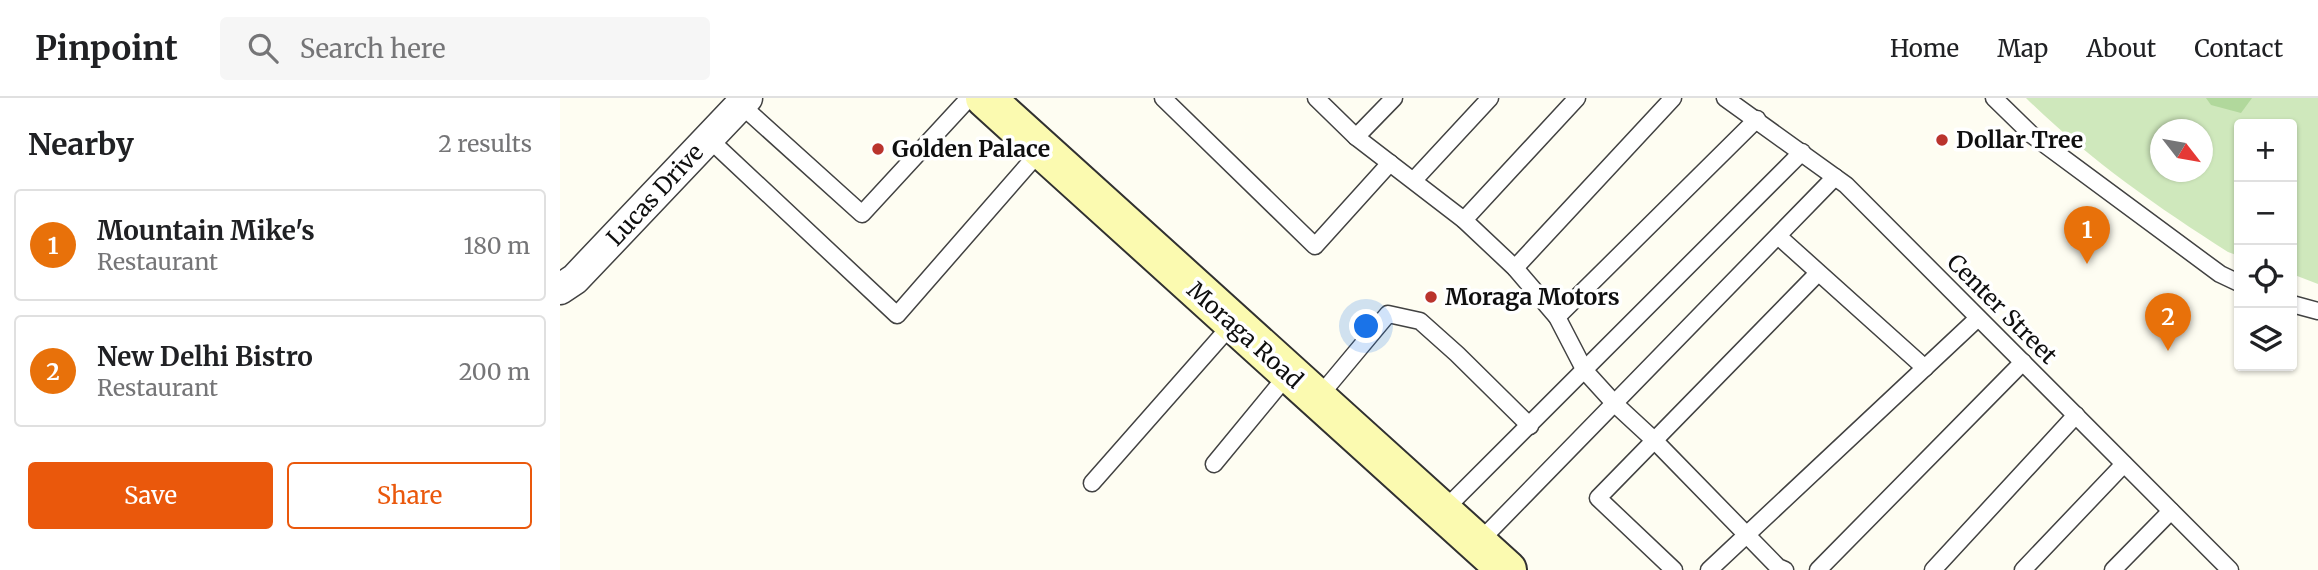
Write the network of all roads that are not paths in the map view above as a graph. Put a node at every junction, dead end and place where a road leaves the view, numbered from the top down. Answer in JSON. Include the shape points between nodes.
{"nodes":[{"id":1,"x":969,"y":98,"type":"edge"},
{"id":2,"x":985,"y":98,"type":"edge"},
{"id":3,"x":1163,"y":98,"type":"edge"},
{"id":4,"x":1316,"y":98,"type":"edge"},
{"id":5,"x":1394,"y":98,"type":"edge"},
{"id":6,"x":1490,"y":98,"type":"edge"},
{"id":7,"x":1577,"y":98,"type":"edge"},
{"id":8,"x":1674,"y":98,"type":"edge"},
{"id":9,"x":1725,"y":98,"type":"edge"},
{"id":10,"x":1994,"y":98,"type":"edge"},
{"id":11,"x":743,"y":101,"type":"edge"},
{"id":12,"x":1757,"y":120,"type":"junction"},
{"id":13,"x":1356,"y":137,"type":"junction"},
{"id":14,"x":708,"y":138,"type":"junction"},
{"id":15,"x":1041,"y":150,"type":"junction"},
{"id":16,"x":1802,"y":152,"type":"junction"},
{"id":17,"x":1390,"y":163,"type":"junction"},
{"id":18,"x":1835,"y":177,"type":"junction"},
{"id":19,"x":1414,"y":180,"type":"junction"},
{"id":20,"x":1464,"y":220,"type":"junction"},
{"id":21,"x":1778,"y":236,"type":"junction"},
{"id":22,"x":1515,"y":268,"type":"junction"},
{"id":23,"x":1818,"y":273,"type":"junction"},
{"id":24,"x":2234,"y":281,"type":"edge"},
{"id":25,"x":560,"y":289,"type":"edge"},
{"id":26,"x":2297,"y":305,"type":"edge"},
{"id":27,"x":2318,"y":311,"type":"edge"},
{"id":28,"x":1557,"y":317,"type":"junction"},
{"id":29,"x":1978,"y":318,"type":"junction"},
{"id":30,"x":1233,"y":323,"type":"junction"},
{"id":31,"x":2023,"y":362,"type":"junction"},
{"id":32,"x":1925,"y":368,"type":"junction"},
{"id":33,"x":1585,"y":371,"type":"junction"},
{"id":34,"x":1289,"y":373,"type":"junction"},
{"id":35,"x":1317,"y":400,"type":"junction"},
{"id":36,"x":1615,"y":404,"type":"junction"},
{"id":37,"x":2076,"y":415,"type":"junction"},
{"id":38,"x":1530,"y":426,"type":"junction"},
{"id":39,"x":1654,"y":440,"type":"junction"},
{"id":40,"x":1214,"y":464,"type":"dead end"},
{"id":41,"x":2124,"y":464,"type":"junction"},
{"id":42,"x":1092,"y":483,"type":"dead end"},
{"id":43,"x":2171,"y":511,"type":"junction"},
{"id":44,"x":1442,"y":512,"type":"junction"},
{"id":45,"x":1746,"y":536,"type":"junction"},
{"id":46,"x":1490,"y":560,"type":"edge"},
{"id":47,"x":2222,"y":567,"type":"edge"},
{"id":48,"x":1674,"y":570,"type":"edge"},
{"id":49,"x":1709,"y":570,"type":"edge"},
{"id":50,"x":1785,"y":570,"type":"edge"},
{"id":51,"x":1818,"y":570,"type":"edge"},
{"id":52,"x":1933,"y":570,"type":"edge"},
{"id":53,"x":2023,"y":570,"type":"edge"},
{"id":54,"x":2113,"y":570,"type":"edge"}],
"edges":[{"from":1,"to":11,"type":"lane","via":[[862,214]]},
{"from":2,"to":15,"type":"main road","name":"Moraga Road"},
{"from":3,"to":17,"type":"lane","via":[[1315,246]]},
{"from":4,"to":13,"type":"lane"},
{"from":5,"to":13,"type":"lane"},
{"from":6,"to":19,"type":"lane"},
{"from":7,"to":20,"type":"lane"},
{"from":8,"to":22,"type":"lane"},
{"from":9,"to":12,"type":"lane","name":"Center Street"},
{"from":10,"to":24,"type":"lane","via":[[2032,135]]},
{"from":11,"to":14,"type":"street","name":"Lucas Drive"},
{"from":12,"to":16,"type":"lane","name":"Center Street"},
{"from":12,"to":28,"type":"lane"},
{"from":13,"to":17,"type":"lane"},
{"from":14,"to":15,"type":"lane","via":[[897,315]]},
{"from":14,"to":25,"type":"street","name":"Lucas Drive","via":[[575,279]]},
{"from":15,"to":30,"type":"main road","name":"Moraga Road"},
{"from":16,"to":18,"type":"lane","name":"Center Street"},
{"from":16,"to":33,"type":"lane"},
{"from":17,"to":19,"type":"lane"},
{"from":18,"to":21,"type":"lane"},
{"from":18,"to":29,"type":"lane","name":"Center Street"},
{"from":19,"to":20,"type":"lane"},
{"from":20,"to":22,"type":"lane"},
{"from":21,"to":23,"type":"lane"},
{"from":21,"to":36,"type":"lane"},
{"from":22,"to":28,"type":"lane"},
{"from":23,"to":32,"type":"lane"},
{"from":23,"to":39,"type":"lane"},
{"from":26,"to":27,"type":"lane"},
{"from":28,"to":33,"type":"lane"},
{"from":29,"to":31,"type":"lane","name":"Center Street"},
{"from":29,"to":32,"type":"lane"},
{"from":30,"to":34,"type":"main road","name":"Moraga Road"},
{"from":30,"to":42,"type":"lane"},
{"from":31,"to":37,"type":"lane","name":"Center Street"},
{"from":31,"to":51,"type":"lane"},
{"from":32,"to":45,"type":"lane"},
{"from":33,"to":36,"type":"lane"},
{"from":33,"to":38,"type":"lane"},
{"from":34,"to":35,"type":"main road","name":"Moraga Road"},
{"from":34,"to":40,"type":"lane"},
{"from":35,"to":38,"type":"lane","via":[[1388,314],[1420,321]]},
{"from":35,"to":44,"type":"main road","name":"Moraga Road"},
{"from":36,"to":39,"type":"lane"},
{"from":36,"to":46,"type":"lane"},
{"from":37,"to":41,"type":"lane","name":"Center Street"},
{"from":37,"to":52,"type":"lane"},
{"from":38,"to":44,"type":"lane"},
{"from":39,"to":45,"type":"lane"},
{"from":39,"to":48,"type":"lane","via":[[1598,498]]},
{"from":41,"to":43,"type":"lane","name":"Center Street"},
{"from":41,"to":53,"type":"lane"},
{"from":43,"to":47,"type":"lane","name":"Center Street"},
{"from":43,"to":54,"type":"lane"},
{"from":44,"to":46,"type":"main road","name":"Moraga Road"},
{"from":45,"to":49,"type":"lane"},
{"from":45,"to":50,"type":"lane"}]}
